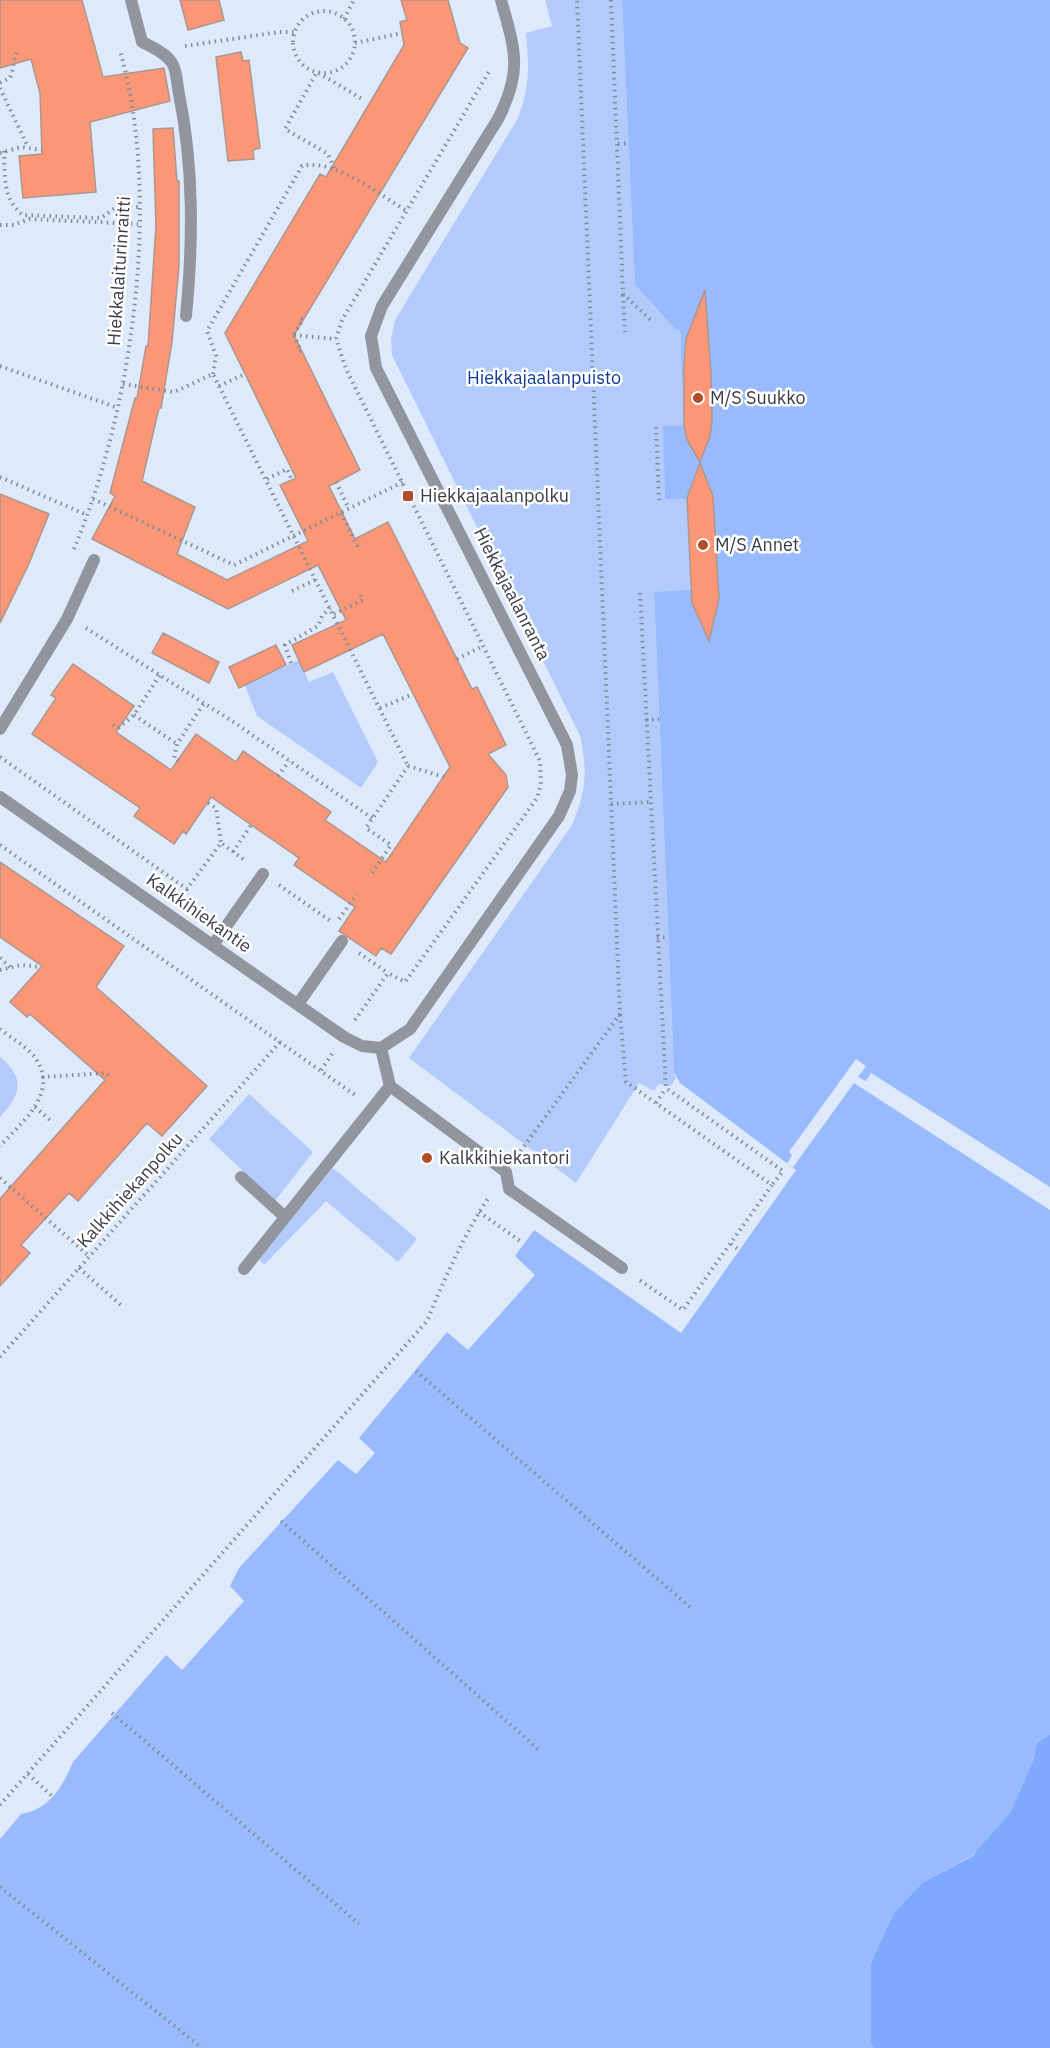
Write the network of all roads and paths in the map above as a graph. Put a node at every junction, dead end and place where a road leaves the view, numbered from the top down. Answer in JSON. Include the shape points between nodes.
{"nodes":[{"id":1,"x":131,"y":0,"type":"edge"},
{"id":2,"x":354,"y":0,"type":"edge"},
{"id":3,"x":501,"y":0,"type":"edge"},
{"id":4,"x":577,"y":0,"type":"edge"},
{"id":5,"x":611,"y":0,"type":"edge"},
{"id":6,"x":344,"y":19,"type":"junction"},
{"id":7,"x":295,"y":32,"type":"junction"},
{"id":8,"x":402,"y":33,"type":"dead end"},
{"id":9,"x":355,"y":44,"type":"junction"},
{"id":10,"x":119,"y":47,"type":"dead end"},
{"id":11,"x":18,"y":49,"type":"dead end"},
{"id":12,"x":160,"y":52,"type":"junction"},
{"id":13,"x":317,"y":72,"type":"junction"},
{"id":14,"x":0,"y":83,"type":"edge"},
{"id":15,"x":0,"y":88,"type":"edge"},
{"id":16,"x":362,"y":99,"type":"dead end"},
{"id":17,"x":629,"y":143,"type":"dead end"},
{"id":18,"x":618,"y":144,"type":"junction"},
{"id":19,"x":28,"y":147,"type":"junction"},
{"id":20,"x":42,"y":150,"type":"dead end"},
{"id":21,"x":2,"y":152,"type":"edge"},
{"id":22,"x":335,"y":169,"type":"junction"},
{"id":23,"x":138,"y":207,"type":"junction"},
{"id":24,"x":407,"y":211,"type":"dead end"},
{"id":25,"x":138,"y":224,"type":"junction"},
{"id":26,"x":0,"y":225,"type":"edge"},
{"id":27,"x":623,"y":294,"type":"junction"},
{"id":28,"x":186,"y":316,"type":"dead end"},
{"id":29,"x":298,"y":317,"type":"dead end"},
{"id":30,"x":653,"y":322,"type":"dead end"},
{"id":31,"x":625,"y":332,"type":"dead end"},
{"id":32,"x":294,"y":335,"type":"junction"},
{"id":33,"x":336,"y":339,"type":"dead end"},
{"id":34,"x":296,"y":353,"type":"dead end"},
{"id":35,"x":0,"y":366,"type":"edge"},
{"id":36,"x":213,"y":374,"type":"junction"},
{"id":37,"x":245,"y":374,"type":"dead end"},
{"id":38,"x":123,"y":384,"type":"junction"},
{"id":39,"x":219,"y":386,"type":"junction"},
{"id":40,"x":118,"y":408,"type":"junction"},
{"id":41,"x":656,"y":427,"type":"dead end"},
{"id":42,"x":0,"y":477,"type":"edge"},
{"id":43,"x":267,"y":479,"type":"junction"},
{"id":44,"x":291,"y":480,"type":"dead end"},
{"id":45,"x":336,"y":482,"type":"dead end"},
{"id":46,"x":93,"y":499,"type":"junction"},
{"id":47,"x":659,"y":500,"type":"dead end"},
{"id":48,"x":349,"y":509,"type":"junction"},
{"id":49,"x":341,"y":513,"type":"junction"},
{"id":50,"x":87,"y":514,"type":"junction"},
{"id":51,"x":296,"y":537,"type":"junction"},
{"id":52,"x":359,"y":549,"type":"dead end"},
{"id":53,"x":69,"y":560,"type":"dead end"},
{"id":54,"x":94,"y":560,"type":"dead end"},
{"id":55,"x":316,"y":579,"type":"junction"},
{"id":56,"x":292,"y":591,"type":"dead end"},
{"id":57,"x":359,"y":592,"type":"dead end"},
{"id":58,"x":640,"y":593,"type":"dead end"},
{"id":59,"x":331,"y":608,"type":"junction"},
{"id":60,"x":334,"y":614,"type":"junction"},
{"id":61,"x":67,"y":618,"type":"junction"},
{"id":62,"x":483,"y":646,"type":"junction"},
{"id":63,"x":457,"y":658,"type":"dead end"},
{"id":64,"x":291,"y":663,"type":"dead end"},
{"id":65,"x":160,"y":675,"type":"junction"},
{"id":66,"x":413,"y":694,"type":"dead end"},
{"id":67,"x":204,"y":703,"type":"junction"},
{"id":68,"x":380,"y":708,"type":"junction"},
{"id":69,"x":134,"y":715,"type":"junction"},
{"id":70,"x":659,"y":719,"type":"dead end"},
{"id":71,"x":646,"y":720,"type":"junction"},
{"id":72,"x":113,"y":725,"type":"dead end"},
{"id":73,"x":0,"y":729,"type":"edge"},
{"id":74,"x":177,"y":744,"type":"junction"},
{"id":75,"x":0,"y":757,"type":"edge"},
{"id":76,"x":178,"y":760,"type":"dead end"},
{"id":77,"x":289,"y":760,"type":"junction"},
{"id":78,"x":408,"y":766,"type":"junction"},
{"id":79,"x":278,"y":776,"type":"dead end"},
{"id":80,"x":444,"y":777,"type":"dead end"},
{"id":81,"x":0,"y":796,"type":"edge"},
{"id":82,"x":650,"y":802,"type":"junction"},
{"id":83,"x":208,"y":803,"type":"dead end"},
{"id":84,"x":611,"y":804,"type":"junction"},
{"id":85,"x":372,"y":818,"type":"junction"},
{"id":86,"x":251,"y":825,"type":"dead end"},
{"id":87,"x":221,"y":843,"type":"junction"},
{"id":88,"x":0,"y":845,"type":"edge"},
{"id":89,"x":391,"y":845,"type":"junction"},
{"id":90,"x":396,"y":848,"type":"dead end"},
{"id":91,"x":233,"y":852,"type":"junction"},
{"id":92,"x":372,"y":873,"type":"dead end"},
{"id":93,"x":263,"y":874,"type":"junction"},
{"id":94,"x":357,"y":894,"type":"dead end"},
{"id":95,"x":668,"y":937,"type":"dead end"},
{"id":96,"x":657,"y":938,"type":"junction"},
{"id":97,"x":342,"y":941,"type":"joint"},
{"id":98,"x":213,"y":945,"type":"junction"},
{"id":99,"x":0,"y":958,"type":"edge"},
{"id":100,"x":10,"y":967,"type":"junction"},
{"id":101,"x":41,"y":967,"type":"dead end"},
{"id":102,"x":0,"y":970,"type":"edge"},
{"id":103,"x":388,"y":973,"type":"junction"},
{"id":104,"x":298,"y":1004,"type":"junction"},
{"id":105,"x":620,"y":1014,"type":"junction"},
{"id":106,"x":353,"y":1024,"type":"dead end"},
{"id":107,"x":0,"y":1029,"type":"edge"},
{"id":108,"x":280,"y":1042,"type":"junction"},
{"id":109,"x":381,"y":1048,"type":"junction"},
{"id":110,"x":109,"y":1076,"type":"dead end"},
{"id":111,"x":42,"y":1077,"type":"junction"},
{"id":112,"x":390,"y":1086,"type":"junction"},
{"id":113,"x":666,"y":1088,"type":"junction"},
{"id":114,"x":656,"y":1103,"type":"junction"},
{"id":115,"x":35,"y":1107,"type":"junction"},
{"id":116,"x":373,"y":1107,"type":"junction"},
{"id":117,"x":50,"y":1120,"type":"dead end"},
{"id":118,"x":0,"y":1146,"type":"edge"},
{"id":119,"x":506,"y":1172,"type":"junction"},
{"id":120,"x":241,"y":1177,"type":"dead end"},
{"id":121,"x":0,"y":1178,"type":"edge"},
{"id":122,"x":772,"y":1185,"type":"junction"},
{"id":123,"x":479,"y":1212,"type":"junction"},
{"id":124,"x":285,"y":1217,"type":"junction"},
{"id":125,"x":523,"y":1244,"type":"dead end"},
{"id":126,"x":731,"y":1244,"type":"junction"},
{"id":127,"x":739,"y":1250,"type":"dead end"},
{"id":128,"x":89,"y":1256,"type":"junction"},
{"id":129,"x":79,"y":1268,"type":"junction"},
{"id":130,"x":622,"y":1268,"type":"joint"},
{"id":131,"x":244,"y":1269,"type":"dead end"},
{"id":132,"x":123,"y":1307,"type":"dead end"},
{"id":133,"x":0,"y":1357,"type":"edge"},
{"id":134,"x":416,"y":1371,"type":"dead end"},
{"id":135,"x":281,"y":1521,"type":"dead end"},
{"id":136,"x":691,"y":1608,"type":"dead end"},
{"id":137,"x":112,"y":1713,"type":"dead end"},
{"id":138,"x":539,"y":1750,"type":"dead end"},
{"id":139,"x":28,"y":1774,"type":"junction"},
{"id":140,"x":52,"y":1796,"type":"dead end"},
{"id":141,"x":0,"y":1805,"type":"edge"},
{"id":142,"x":1,"y":1890,"type":"edge"},
{"id":143,"x":359,"y":1924,"type":"dead end"},
{"id":144,"x":202,"y":2048,"type":"edge"}],
"edges":[{"from":1,"to":12,"type":"street","via":[[142,42]]},
{"from":2,"to":6,"type":"path"},
{"from":3,"to":109,"type":"street","name":"Hiekkajaalanranta","via":[[514,54],[513,88],[498,119],[382,306],[371,336],[372,353],[376,368],[567,744],[572,775],[570,791],[544,839],[410,1029]]},
{"from":4,"to":84,"type":"path"},
{"from":5,"to":18,"type":"path"},
{"from":6,"to":7,"type":"path","via":[[331,12],[316,12],[303,20]]},
{"from":6,"to":9,"type":"path","via":[[353,31]]},
{"from":7,"to":12,"type":"path"},
{"from":7,"to":13,"type":"path","via":[[296,56],[304,66]]},
{"from":8,"to":9,"type":"path"},
{"from":9,"to":13,"type":"path","via":[[343,67]]},
{"from":10,"to":23,"type":"path","name":"Hiekkalaiturinraitti","via":[[131,109]]},
{"from":11,"to":14,"type":"path","via":[[10,78]]},
{"from":12,"to":28,"type":"street","via":[[173,63],[186,128],[191,263]]},
{"from":13,"to":16,"type":"path"},
{"from":13,"to":22,"type":"path","via":[[285,129],[328,154]]},
{"from":15,"to":19,"type":"path"},
{"from":17,"to":18,"type":"path"},
{"from":18,"to":27,"type":"path"},
{"from":19,"to":20,"type":"path"},
{"from":19,"to":21,"type":"path"},
{"from":21,"to":23,"type":"path","via":[[7,197],[22,215],[101,218],[115,208]]},
{"from":22,"to":24,"type":"path"},
{"from":22,"to":36,"type":"path","via":[[302,166],[207,331],[216,356]]},
{"from":23,"to":25,"type":"path","name":"Hiekkalaiturinraitti"},
{"from":25,"to":26,"type":"path","via":[[29,219]]},
{"from":25,"to":38,"type":"path","name":"Hiekkalaiturinraitti","via":[[133,325]]},
{"from":27,"to":30,"type":"path"},
{"from":27,"to":31,"type":"path"},
{"from":29,"to":32,"type":"path","via":[[303,319]]},
{"from":32,"to":33,"type":"path"},
{"from":32,"to":34,"type":"path","via":[[301,351]]},
{"from":35,"to":40,"type":"path"},
{"from":36,"to":38,"type":"path","via":[[174,392]]},
{"from":36,"to":39,"type":"path"},
{"from":37,"to":39,"type":"path"},
{"from":38,"to":40,"type":"path","name":"Hiekkalaiturinraitti"},
{"from":39,"to":43,"type":"path"},
{"from":40,"to":46,"type":"path","name":"Hiekkalaiturinraitti"},
{"from":41,"to":47,"type":"path"},
{"from":42,"to":50,"type":"path"},
{"from":43,"to":44,"type":"path","via":[[287,469]]},
{"from":43,"to":51,"type":"path"},
{"from":45,"to":48,"type":"path"},
{"from":46,"to":50,"type":"path","name":"Hiekkalaiturinraitti"},
{"from":46,"to":51,"type":"path","via":[[234,565]]},
{"from":48,"to":49,"type":"path"},
{"from":48,"to":62,"type":"path","via":[[401,483]]},
{"from":49,"to":51,"type":"path"},
{"from":49,"to":52,"type":"path"},
{"from":50,"to":53,"type":"path","name":"Hiekkalaiturinraitti"},
{"from":51,"to":55,"type":"path"},
{"from":54,"to":61,"type":"street"},
{"from":55,"to":56,"type":"path"},
{"from":55,"to":59,"type":"path"},
{"from":57,"to":60,"type":"path","via":[[363,600]]},
{"from":58,"to":71,"type":"path"},
{"from":59,"to":60,"type":"path"},
{"from":59,"to":64,"type":"path","via":[[318,626],[285,645]]},
{"from":60,"to":68,"type":"path"},
{"from":61,"to":65,"type":"path"},
{"from":61,"to":73,"type":"street"},
{"from":62,"to":63,"type":"path"},
{"from":62,"to":103,"type":"path","via":[[540,761],[541,785],[537,798],[405,982]]},
{"from":65,"to":67,"type":"path"},
{"from":65,"to":69,"type":"path"},
{"from":66,"to":68,"type":"path"},
{"from":67,"to":74,"type":"path"},
{"from":67,"to":77,"type":"path"},
{"from":68,"to":78,"type":"path"},
{"from":69,"to":72,"type":"path","via":[[118,728]]},
{"from":69,"to":74,"type":"path"},
{"from":70,"to":71,"type":"path"},
{"from":71,"to":82,"type":"path"},
{"from":74,"to":76,"type":"path","via":[[174,759]]},
{"from":75,"to":87,"type":"path","via":[[187,889]]},
{"from":77,"to":79,"type":"path"},
{"from":77,"to":85,"type":"path"},
{"from":78,"to":80,"type":"path"},
{"from":78,"to":85,"type":"path"},
{"from":81,"to":98,"type":"street","name":"Kalkkihiekantie"},
{"from":82,"to":84,"type":"path"},
{"from":82,"to":96,"type":"path"},
{"from":83,"to":87,"type":"path","via":[[216,808]]},
{"from":84,"to":105,"type":"path"},
{"from":85,"to":89,"type":"path","via":[[366,828]]},
{"from":86,"to":91,"type":"path"},
{"from":87,"to":91,"type":"path"},
{"from":88,"to":108,"type":"path"},
{"from":89,"to":90,"type":"path"},
{"from":89,"to":92,"type":"path"},
{"from":91,"to":93,"type":"path"},
{"from":93,"to":94,"type":"path","via":[[336,925]]},
{"from":93,"to":98,"type":"street"},
{"from":95,"to":96,"type":"path"},
{"from":96,"to":113,"type":"path"},
{"from":97,"to":103,"type":"path"},
{"from":97,"to":104,"type":"street"},
{"from":98,"to":104,"type":"street","name":"Kalkkihiekantie"},
{"from":99,"to":100,"type":"path"},
{"from":100,"to":101,"type":"path"},
{"from":100,"to":102,"type":"path"},
{"from":103,"to":106,"type":"path"},
{"from":104,"to":109,"type":"street","name":"Kalkkihiekantie","via":[[353,1042]]},
{"from":105,"to":114,"type":"path","via":[[626,1082]]},
{"from":105,"to":119,"type":"path"},
{"from":107,"to":111,"type":"path","via":[[35,1058]]},
{"from":108,"to":116,"type":"path"},
{"from":108,"to":128,"type":"path","name":"Kalkkihiekanpolku"},
{"from":109,"to":112,"type":"street"},
{"from":110,"to":111,"type":"path","via":[[106,1073]]},
{"from":111,"to":115,"type":"path","via":[[40,1099]]},
{"from":112,"to":116,"type":"street"},
{"from":112,"to":119,"type":"street"},
{"from":113,"to":114,"type":"path"},
{"from":113,"to":122,"type":"path","via":[[783,1170]]},
{"from":114,"to":122,"type":"path"},
{"from":115,"to":117,"type":"path"},
{"from":115,"to":118,"type":"path"},
{"from":116,"to":124,"type":"street"},
{"from":119,"to":123,"type":"path"},
{"from":119,"to":130,"type":"street","via":[[509,1189]]},
{"from":120,"to":124,"type":"street"},
{"from":121,"to":128,"type":"path"},
{"from":122,"to":126,"type":"path"},
{"from":123,"to":125,"type":"path"},
{"from":123,"to":139,"type":"path","via":[[426,1321]]},
{"from":124,"to":131,"type":"street"},
{"from":126,"to":127,"type":"path"},
{"from":126,"to":130,"type":"path","via":[[683,1310]]},
{"from":128,"to":129,"type":"path","name":"Kalkkihiekanpolku"},
{"from":129,"to":132,"type":"path"},
{"from":129,"to":133,"type":"path","name":"Kalkkihiekanpolku"},
{"from":134,"to":136,"type":"path"},
{"from":135,"to":138,"type":"path"},
{"from":137,"to":143,"type":"path"},
{"from":139,"to":140,"type":"path"},
{"from":139,"to":141,"type":"path"},
{"from":142,"to":144,"type":"path"}]}
